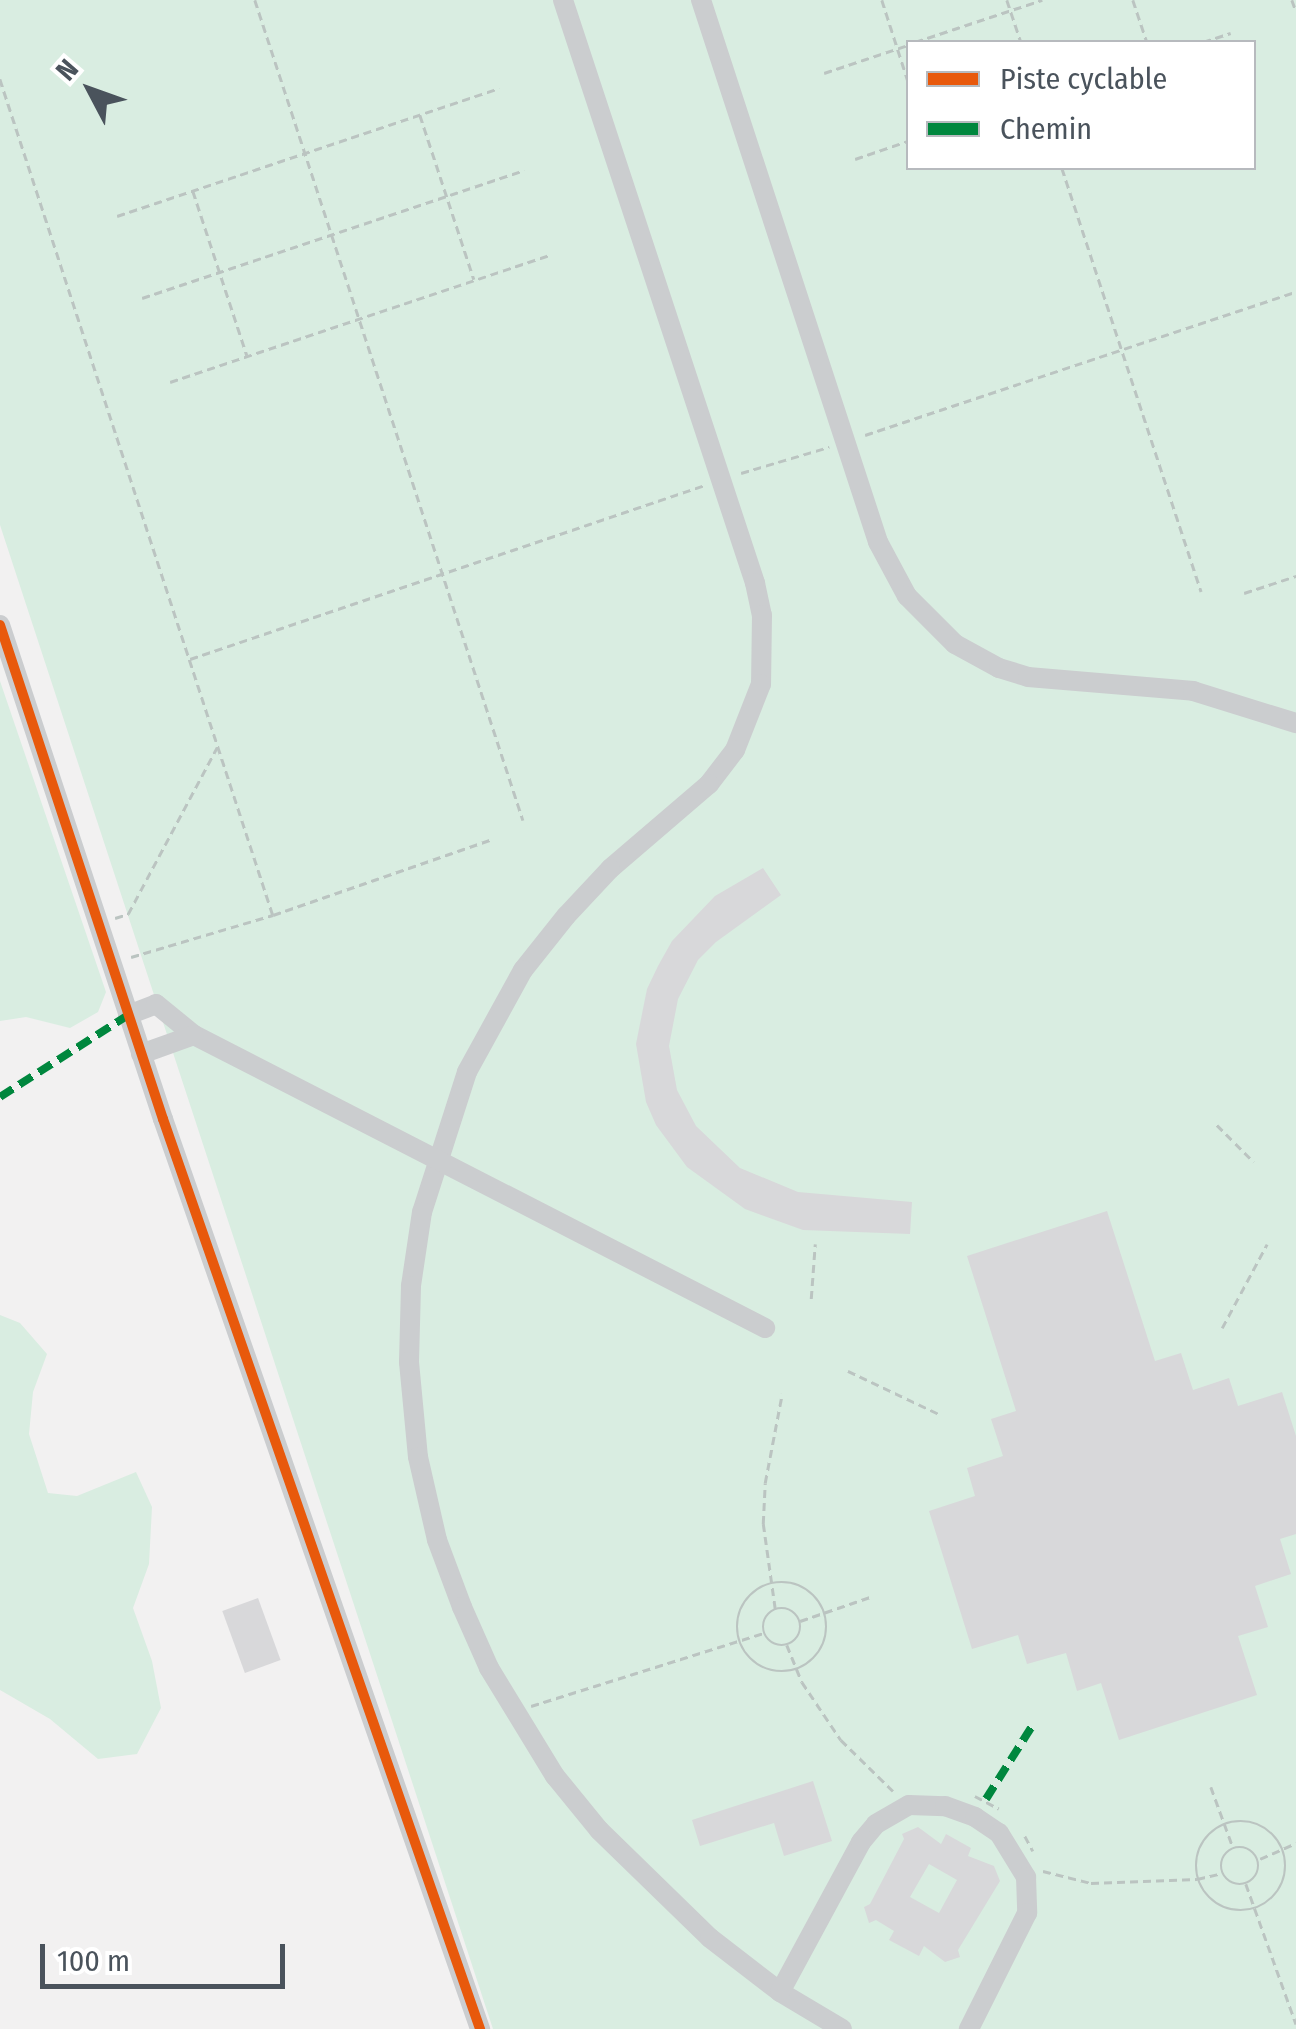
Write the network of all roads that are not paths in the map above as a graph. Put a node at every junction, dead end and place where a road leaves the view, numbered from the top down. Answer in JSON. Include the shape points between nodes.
{"nodes":[{"id":1,"x":564,"y":0,"type":"edge"},
{"id":2,"x":701,"y":0,"type":"edge"},
{"id":3,"x":0,"y":625,"type":"edge"},
{"id":4,"x":1296,"y":723,"type":"edge"},
{"id":5,"x":128,"y":1014,"type":"junction"},
{"id":6,"x":194,"y":1034,"type":"junction"},
{"id":7,"x":141,"y":1054,"type":"junction"},
{"id":8,"x":438,"y":1160,"type":"junction"},
{"id":9,"x":766,"y":1328,"type":"dead end"},
{"id":10,"x":780,"y":1992,"type":"junction"},
{"id":11,"x":480,"y":2029,"type":"edge"},
{"id":12,"x":842,"y":2029,"type":"edge"},
{"id":13,"x":968,"y":2029,"type":"edge"}],
"edges":[{"from":1,"to":8,"type":"street","via":[[762,615],[761,684],[735,750],[708,784],[610,869],[523,970],[466,1072]]},
{"from":2,"to":4,"type":"street","via":[[888,567],[919,609],[955,644],[998,668],[1028,677],[1192,691]]},
{"from":3,"to":5,"type":"street"},
{"from":5,"to":6,"type":"street","via":[[156,1004]]},
{"from":5,"to":7,"type":"street"},
{"from":6,"to":7,"type":"street"},
{"from":6,"to":8,"type":"street"},
{"from":7,"to":11,"type":"street"},
{"from":8,"to":9,"type":"street"},
{"from":8,"to":10,"type":"street","via":[[411,1286],[409,1362],[418,1456],[437,1540],[462,1607],[514,1712],[599,1830],[657,1891]]},
{"from":10,"to":12,"type":"street"},
{"from":10,"to":13,"type":"street","via":[[876,1824],[908,1805],[945,1806],[998,1833],[1026,1877],[1027,1914]]}]}
